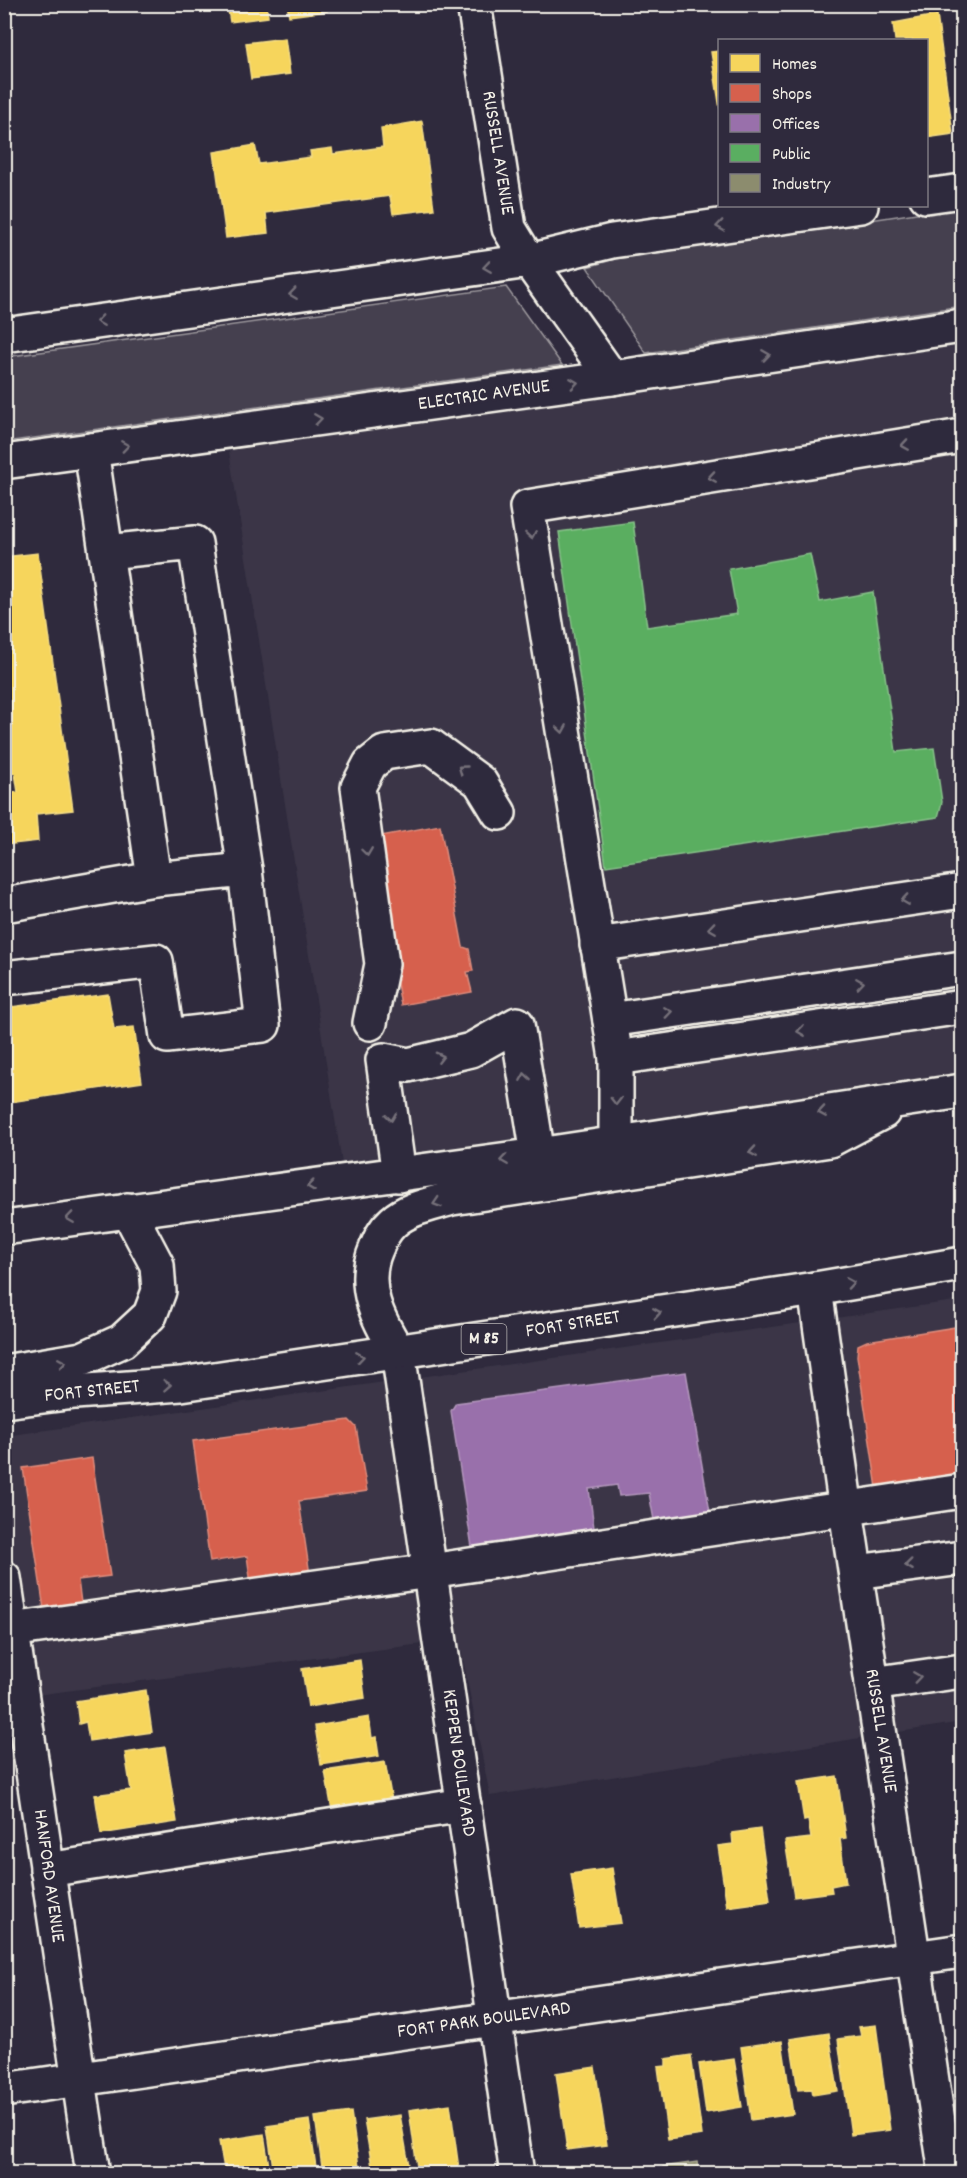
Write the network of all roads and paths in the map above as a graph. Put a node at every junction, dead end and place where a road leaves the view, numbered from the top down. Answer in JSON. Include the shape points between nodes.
{"nodes":[{"id":1,"x":474,"y":4,"type":"edge"},
{"id":2,"x":963,"y":191,"type":"edge"},
{"id":3,"x":928,"y":196,"type":"edge"},
{"id":4,"x":854,"y":207,"type":"edge"},
{"id":5,"x":529,"y":261,"type":"junction"},
{"id":6,"x":963,"y":326,"type":"edge"},
{"id":7,"x":4,"y":335,"type":"edge"},
{"id":8,"x":612,"y":378,"type":"junction"},
{"id":9,"x":963,"y":436,"type":"edge"},
{"id":10,"x":92,"y":450,"type":"junction"},
{"id":11,"x":4,"y":462,"type":"edge"},
{"id":12,"x":106,"y":552,"type":"junction"},
{"id":13,"x":499,"y":813,"type":"dead end"},
{"id":14,"x":245,"y":870,"type":"junction"},
{"id":15,"x":154,"y":879,"type":"junction"},
{"id":16,"x":963,"y":891,"type":"edge"},
{"id":17,"x":4,"y":905,"type":"edge"},
{"id":18,"x":597,"y":945,"type":"junction"},
{"id":19,"x":963,"y":968,"type":"edge"},
{"id":20,"x":4,"y":978,"type":"edge"},
{"id":21,"x":963,"y":1007,"type":"edge"},
{"id":22,"x":610,"y":1020,"type":"junction"},
{"id":23,"x":370,"y":1023,"type":"dead end"},
{"id":24,"x":616,"y":1058,"type":"junction"},
{"id":25,"x":963,"y":1091,"type":"edge"},
{"id":26,"x":906,"y":1100,"type":"junction"},
{"id":27,"x":616,"y":1143,"type":"junction"},
{"id":28,"x":538,"y":1155,"type":"junction"},
{"id":29,"x":399,"y":1175,"type":"junction"},
{"id":30,"x":128,"y":1210,"type":"junction"},
{"id":31,"x":4,"y":1228,"type":"edge"},
{"id":32,"x":963,"y":1264,"type":"edge"},
{"id":33,"x":815,"y":1289,"type":"junction"},
{"id":34,"x":398,"y":1352,"type":"junction"},
{"id":35,"x":4,"y":1372,"type":"edge"},
{"id":36,"x":4,"y":1401,"type":"edge"},
{"id":37,"x":963,"y":1491,"type":"edge"},
{"id":38,"x":846,"y":1510,"type":"junction"},
{"id":39,"x":963,"y":1558,"type":"edge"},
{"id":40,"x":430,"y":1571,"type":"junction"},
{"id":41,"x":856,"y":1572,"type":"junction"},
{"id":42,"x":4,"y":1578,"type":"edge"},
{"id":43,"x":8,"y":1630,"type":"edge"},
{"id":44,"x":963,"y":1671,"type":"edge"},
{"id":45,"x":872,"y":1684,"type":"junction"},
{"id":46,"x":464,"y":1805,"type":"junction"},
{"id":47,"x":47,"y":1870,"type":"junction"},
{"id":48,"x":963,"y":1951,"type":"edge"},
{"id":49,"x":914,"y":1958,"type":"junction"},
{"id":50,"x":495,"y":2020,"type":"junction"},
{"id":51,"x":79,"y":2079,"type":"junction"},
{"id":52,"x":4,"y":2091,"type":"edge"},
{"id":53,"x":963,"y":2170,"type":"edge"},
{"id":54,"x":946,"y":2173,"type":"edge"},
{"id":55,"x":93,"y":2174,"type":"edge"},
{"id":56,"x":518,"y":2174,"type":"edge"}],
"edges":[{"from":1,"to":5,"type":"street","name":"RUSSELL AVENUE","via":[[509,228]]},
{"from":2,"to":3,"type":"street"},
{"from":4,"to":5,"type":"street","one_way":true,"via":[[612,241]]},
{"from":5,"to":7,"type":"street","one_way":true},
{"from":5,"to":8,"type":"street","name":"RUSSELL AVENUE"},
{"from":8,"to":6,"type":"street","name":"ELECTRIC AVENUE","one_way":true},
{"from":10,"to":8,"type":"street","name":"ELECTRIC AVENUE","one_way":true},
{"from":9,"to":18,"type":"street","one_way":true,"via":[[527,507]]},
{"from":10,"to":11,"type":"street","name":"ELECTRIC AVENUE"},
{"from":10,"to":12,"type":"street"},
{"from":12,"to":14,"type":"street","via":[[195,543]]},
{"from":12,"to":15,"type":"street"},
{"from":13,"to":23,"type":"street","one_way":true,"via":[[480,782],[431,746],[384,753],[370,764],[358,787],[382,964]]},
{"from":14,"to":15,"type":"street"},
{"from":14,"to":20,"type":"street","via":[[263,1025],[167,1036],[156,961]]},
{"from":15,"to":17,"type":"street"},
{"from":16,"to":18,"type":"street","one_way":true},
{"from":18,"to":22,"type":"street"},
{"from":22,"to":19,"type":"street","one_way":true},
{"from":21,"to":24,"type":"street","one_way":true},
{"from":22,"to":24,"type":"street"},
{"from":24,"to":27,"type":"street","one_way":true},
{"from":25,"to":26,"type":"street"},
{"from":26,"to":27,"type":"street","one_way":true},
{"from":26,"to":34,"type":"street","one_way":true,"via":[[830,1140],[452,1198],[408,1212],[383,1233],[371,1261],[369,1291],[381,1324]]},
{"from":27,"to":28,"type":"street"},
{"from":28,"to":29,"type":"street","one_way":true},
{"from":28,"to":29,"type":"street","one_way":true,"via":[[517,1024],[471,1050],[408,1065],[383,1060]]},
{"from":29,"to":30,"type":"street","one_way":true},
{"from":30,"to":31,"type":"street","one_way":true},
{"from":35,"to":30,"type":"street","one_way":true,"via":[[82,1359],[122,1341],[150,1315],[159,1291],[157,1265]]},
{"from":33,"to":32,"type":"street","name":"FORT STREET","number":"M 85","one_way":true},
{"from":34,"to":33,"type":"street","name":"FORT STREET","number":"M 85","one_way":true},
{"from":33,"to":38,"type":"street","name":"RUSSELL AVENUE"},
{"from":36,"to":34,"type":"street","name":"FORT STREET","number":"M 85","one_way":true,"via":[[181,1384]]},
{"from":34,"to":40,"type":"street","name":"KEPPEN BOULEVARD"},
{"from":37,"to":38,"type":"street"},
{"from":38,"to":40,"type":"street"},
{"from":38,"to":41,"type":"street","name":"RUSSELL AVENUE"},
{"from":39,"to":41,"type":"street","one_way":true},
{"from":40,"to":43,"type":"street"},
{"from":40,"to":46,"type":"street","name":"KEPPEN BOULEVARD"},
{"from":41,"to":45,"type":"street","name":"RUSSELL AVENUE"},
{"from":42,"to":43,"type":"street","name":"HANFORD AVENUE"},
{"from":43,"to":47,"type":"street","name":"HANFORD AVENUE"},
{"from":45,"to":44,"type":"street","one_way":true},
{"from":45,"to":49,"type":"street","name":"RUSSELL AVENUE"},
{"from":46,"to":47,"type":"street"},
{"from":46,"to":50,"type":"street","name":"KEPPEN BOULEVARD"},
{"from":47,"to":51,"type":"street","name":"HANFORD AVENUE"},
{"from":48,"to":49,"type":"street","name":"FORT PARK BOULEVARD"},
{"from":49,"to":50,"type":"street","name":"FORT PARK BOULEVARD"},
{"from":49,"to":54,"type":"street","name":"RUSSELL AVENUE"},
{"from":50,"to":51,"type":"street","name":"FORT PARK BOULEVARD"},
{"from":50,"to":56,"type":"street","name":"KEPPEN BOULEVARD"},
{"from":51,"to":52,"type":"street","name":"FORT PARK BOULEVARD"},
{"from":51,"to":55,"type":"street","name":"HANFORD AVENUE"},
{"from":53,"to":54,"type":"street"}]}
